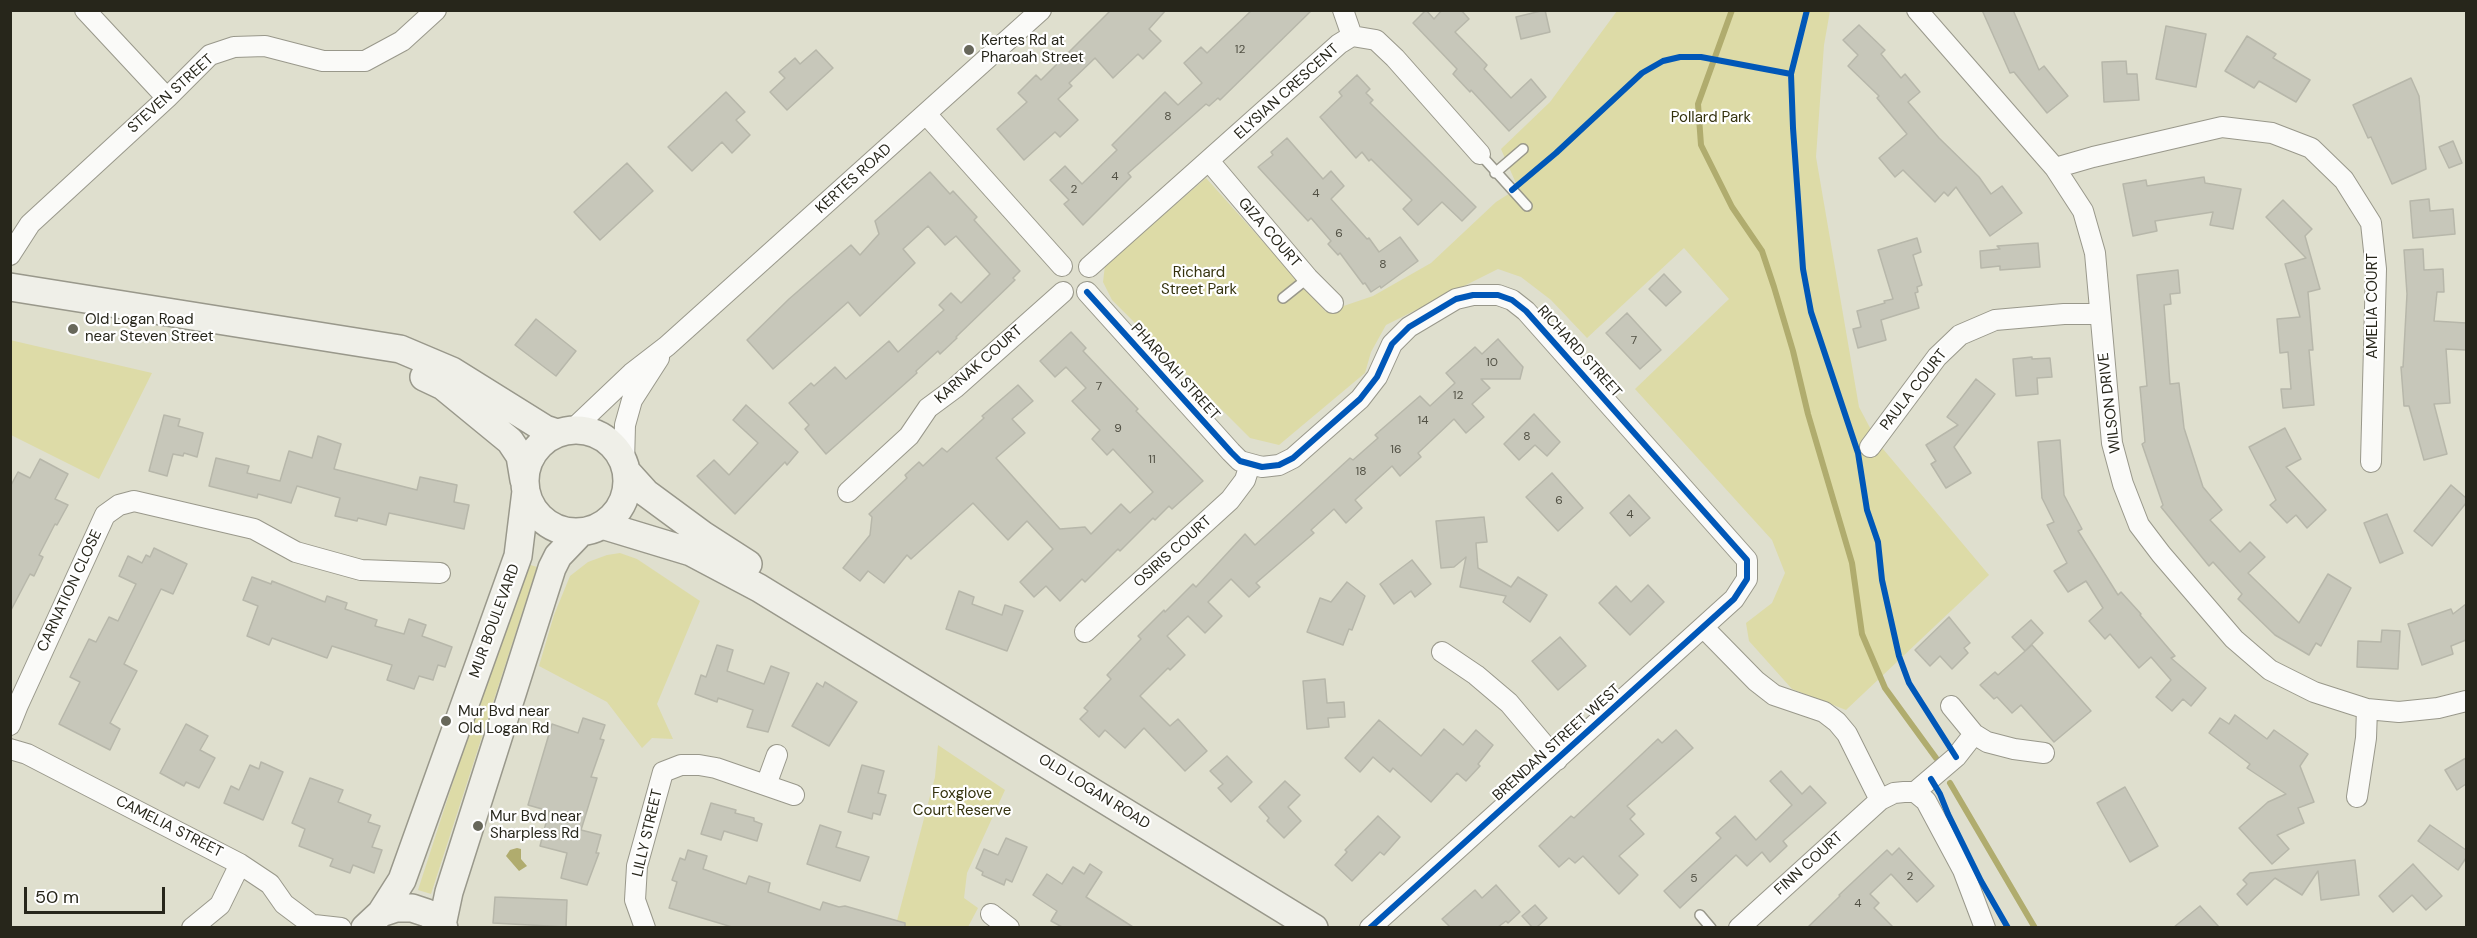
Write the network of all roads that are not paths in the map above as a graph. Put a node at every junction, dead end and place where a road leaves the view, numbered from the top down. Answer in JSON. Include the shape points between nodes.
{"nodes":[{"id":1,"x":85,"y":10,"type":"edge"},
{"id":2,"x":436,"y":10,"type":"edge"},
{"id":3,"x":1041,"y":10,"type":"edge"},
{"id":4,"x":1343,"y":10,"type":"edge"},
{"id":5,"x":1917,"y":10,"type":"edge"},
{"id":6,"x":1352,"y":36,"type":"junction"},
{"id":7,"x":167,"y":98,"type":"junction"},
{"id":8,"x":926,"y":114,"type":"junction"},
{"id":9,"x":1523,"y":149,"type":"dead end"},
{"id":10,"x":1480,"y":154,"type":"joint"},
{"id":11,"x":1209,"y":161,"type":"junction"},
{"id":12,"x":2055,"y":168,"type":"junction"},
{"id":13,"x":1495,"y":173,"type":"junction"},
{"id":14,"x":1527,"y":206,"type":"dead end"},
{"id":15,"x":10,"y":255,"type":"edge"},
{"id":16,"x":1062,"y":266,"type":"junction"},
{"id":17,"x":1089,"y":267,"type":"junction"},
{"id":18,"x":1308,"y":278,"type":"junction"},
{"id":19,"x":10,"y":287,"type":"edge"},
{"id":20,"x":1063,"y":292,"type":"junction"},
{"id":21,"x":1087,"y":292,"type":"junction"},
{"id":22,"x":1283,"y":298,"type":"dead end"},
{"id":23,"x":1333,"y":303,"type":"dead end"},
{"id":24,"x":2100,"y":314,"type":"junction"},
{"id":25,"x":334,"y":340,"type":"junction"},
{"id":26,"x":668,"y":346,"type":"junction"},
{"id":27,"x":565,"y":431,"type":"junction"},
{"id":28,"x":1870,"y":447,"type":"dead end"},
{"id":29,"x":2371,"y":462,"type":"dead end"},
{"id":30,"x":1250,"y":464,"type":"junction"},
{"id":31,"x":625,"y":467,"type":"junction"},
{"id":32,"x":525,"y":486,"type":"junction"},
{"id":33,"x":848,"y":492,"type":"dead end"},
{"id":34,"x":591,"y":528,"type":"junction"},
{"id":35,"x":1749,"y":568,"type":"joint"},
{"id":36,"x":440,"y":573,"type":"dead end"},
{"id":37,"x":1703,"y":627,"type":"junction"},
{"id":38,"x":1085,"y":632,"type":"dead end"},
{"id":39,"x":1442,"y":652,"type":"dead end"},
{"id":40,"x":875,"y":657,"type":"junction"},
{"id":41,"x":2466,"y":701,"type":"edge"},
{"id":42,"x":1951,"y":706,"type":"dead end"},
{"id":43,"x":2367,"y":709,"type":"junction"},
{"id":44,"x":10,"y":725,"type":"edge"},
{"id":45,"x":1974,"y":734,"type":"junction"},
{"id":46,"x":10,"y":749,"type":"edge"},
{"id":47,"x":2044,"y":753,"type":"dead end"},
{"id":48,"x":777,"y":755,"type":"dead end"},
{"id":49,"x":1557,"y":760,"type":"junction"},
{"id":50,"x":766,"y":785,"type":"junction"},
{"id":51,"x":1915,"y":792,"type":"junction"},
{"id":52,"x":794,"y":795,"type":"dead end"},
{"id":53,"x":2357,"y":797,"type":"dead end"},
{"id":54,"x":1880,"y":800,"type":"junction"},
{"id":55,"x":240,"y":864,"type":"junction"},
{"id":56,"x":991,"y":914,"type":"dead end"},
{"id":57,"x":1700,"y":915,"type":"dead end"},
{"id":58,"x":360,"y":924,"type":"edge"},
{"id":59,"x":315,"y":926,"type":"edge"},
{"id":60,"x":443,"y":926,"type":"edge"},
{"id":61,"x":192,"y":927,"type":"edge"},
{"id":62,"x":645,"y":927,"type":"edge"},
{"id":63,"x":1010,"y":927,"type":"edge"},
{"id":64,"x":1314,"y":927,"type":"edge"},
{"id":65,"x":1370,"y":927,"type":"edge"},
{"id":66,"x":1711,"y":927,"type":"edge"},
{"id":67,"x":1739,"y":927,"type":"edge"},
{"id":68,"x":1984,"y":927,"type":"edge"}],
"edges":[{"from":1,"to":7,"type":"street"},
{"from":2,"to":7,"type":"street","name":"STEVEN STREET","via":[[402,41],[365,61],[323,61],[265,46],[234,47],[210,55]]},
{"from":3,"to":8,"type":"street","name":"KERTES ROAD"},
{"from":4,"to":6,"type":"street"},
{"from":5,"to":12,"type":"street","name":"WILSON DRIVE"},
{"from":6,"to":10,"type":"street","name":"ELYSIAN CRESCENT","via":[[1376,40]]},
{"from":6,"to":11,"type":"street","name":"ELYSIAN CRESCENT"},
{"from":7,"to":15,"type":"street","name":"STEVEN STREET","via":[[30,224]]},
{"from":8,"to":16,"type":"street"},
{"from":8,"to":26,"type":"street","name":"KERTES ROAD"},
{"from":9,"to":13,"type":"lane"},
{"from":10,"to":13,"type":"lane"},
{"from":11,"to":17,"type":"street","name":"ELYSIAN CRESCENT"},
{"from":11,"to":18,"type":"street","name":"GIZA COURT"},
{"from":12,"to":24,"type":"street","name":"WILSON DRIVE","via":[[2083,211],[2095,254]]},
{"from":12,"to":29,"type":"street","name":"AMELIA COURT","via":[[2222,127],[2272,133],[2311,148],[2344,180],[2371,223],[2376,269]]},
{"from":13,"to":14,"type":"lane"},
{"from":16,"to":17,"type":"street","via":[[1076,261]]},
{"from":16,"to":20,"type":"street","via":[[1057,279]]},
{"from":17,"to":21,"type":"street","via":[[1092,283]]},
{"from":18,"to":22,"type":"lane"},
{"from":18,"to":23,"type":"street","name":"GIZA COURT"},
{"from":19,"to":25,"type":"main road"},
{"from":20,"to":21,"type":"street","via":[[1075,297]]},
{"from":20,"to":33,"type":"street","name":"KARNAK COURT","via":[[928,408],[909,436]]},
{"from":21,"to":30,"type":"street","name":"PHAROAH STREET","via":[[1231,452]]},
{"from":24,"to":28,"type":"street","name":"PAULA COURT","via":[[1995,321],[1960,335],[1937,357]]},
{"from":24,"to":43,"type":"street","name":"WILSON DRIVE","via":[[2112,443],[2122,484],[2139,525],[2234,639],[2270,670],[2314,692]]},
{"from":25,"to":27,"type":"main road","via":[[400,349],[452,371],[545,429]]},
{"from":25,"to":32,"type":"main road","via":[[443,386],[514,446],[520,456]]},
{"from":26,"to":27,"type":"street","name":"KERTES ROAD"},
{"from":26,"to":31,"type":"street","name":"KERTES ROAD","via":[[632,400],[625,425]]},
{"from":27,"to":31,"type":"main road","via":[[590,431],[604,438],[616,448]]},
{"from":27,"to":32,"type":"main road","via":[[544,440],[533,452]]},
{"from":30,"to":35,"type":"street","name":"RICHARD STREET","via":[[1279,465],[1293,458],[1371,388],[1392,344],[1408,327],[1456,299],[1498,295],[1526,311],[1738,548]]},
{"from":30,"to":38,"type":"street","name":"OSIRIS COURT","via":[[1245,480],[1230,500]]},
{"from":31,"to":34,"type":"main road","via":[[627,488],[622,502],[614,515]]},
{"from":31,"to":40,"type":"main road","name":"OLD LOGAN ROAD","via":[[646,493],[768,576]]},
{"from":32,"to":34,"type":"main road","via":[[537,514],[550,525],[565,531]]},
{"from":32,"to":58,"type":"main road","name":"MUR BOULEVARD","via":[[518,556],[402,880]]},
{"from":34,"to":40,"type":"main road","name":"OLD LOGAN ROAD","via":[[691,552]]},
{"from":34,"to":60,"type":"main road","via":[[558,556],[552,568],[449,892]]},
{"from":35,"to":37,"type":"street","name":"BRENDAN STREET WEST","via":[[1742,589]]},
{"from":36,"to":44,"type":"street","name":"CARNATION CLOSE","via":[[362,570],[296,552],[254,529],[134,501],[119,505],[105,515]]},
{"from":37,"to":49,"type":"street","name":"BRENDAN STREET WEST"},
{"from":37,"to":54,"type":"street","via":[[1774,694],[1824,712],[1837,722]]},
{"from":39,"to":49,"type":"street","via":[[1509,703]]},
{"from":40,"to":64,"type":"main road","name":"OLD LOGAN ROAD"},
{"from":41,"to":43,"type":"street","name":"WILSON DRIVE","via":[[2409,711]]},
{"from":42,"to":45,"type":"street"},
{"from":43,"to":53,"type":"street"},
{"from":45,"to":47,"type":"street","via":[[1987,742]]},
{"from":45,"to":51,"type":"street","via":[[1961,752]]},
{"from":46,"to":55,"type":"street","name":"CAMELIA STREET","via":[[27,754]]},
{"from":48,"to":50,"type":"street"},
{"from":49,"to":65,"type":"street","name":"BRENDAN STREET WEST"},
{"from":50,"to":52,"type":"street"},
{"from":50,"to":62,"type":"street","name":"LILLY STREET","via":[[699,765],[681,765],[663,772],[637,866],[635,900]]},
{"from":51,"to":54,"type":"street","via":[[1894,793]]},
{"from":51,"to":68,"type":"street","via":[[1926,801],[1963,870]]},
{"from":54,"to":67,"type":"street","name":"FINN COURT"},
{"from":55,"to":59,"type":"street","name":"CAMELIA STREET","via":[[270,884],[284,904]]},
{"from":55,"to":61,"type":"street","via":[[220,905]]},
{"from":56,"to":63,"type":"street"},
{"from":57,"to":66,"type":"lane"},
{"from":58,"to":59,"type":"street","name":"CAMELIA STREET"},
{"from":58,"to":60,"type":"main road","via":[[396,908],[412,908],[427,913]]}]}
